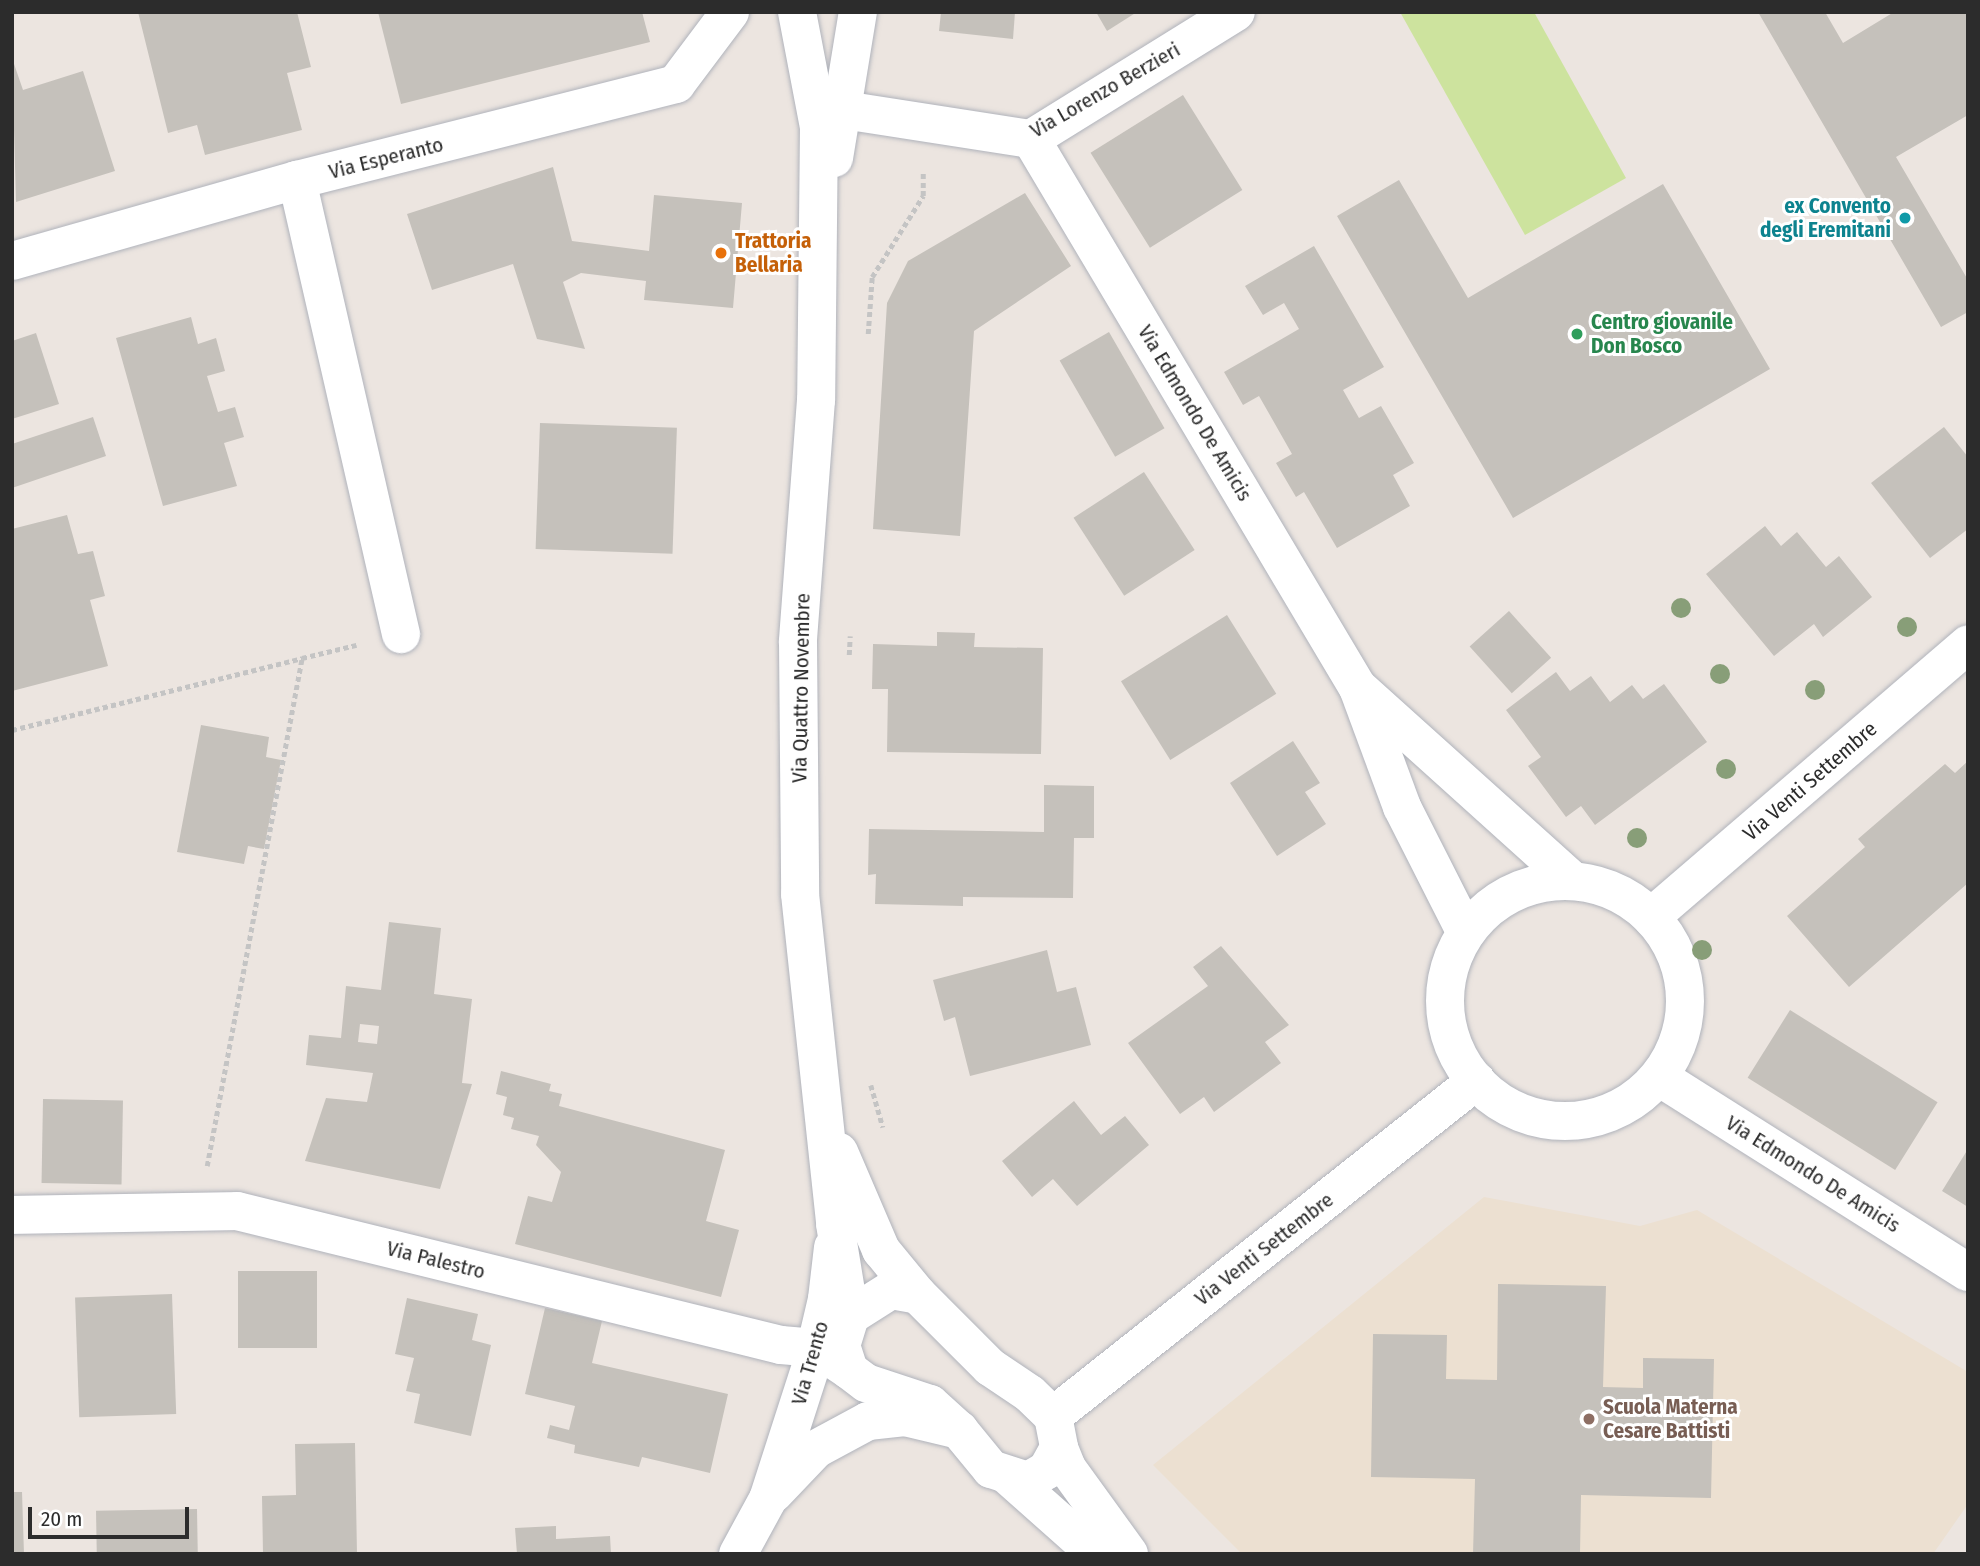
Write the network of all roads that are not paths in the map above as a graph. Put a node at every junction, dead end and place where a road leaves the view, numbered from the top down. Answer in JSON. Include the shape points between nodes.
{"nodes":[{"id":1,"x":730,"y":12,"type":"edge"},
{"id":2,"x":797,"y":12,"type":"edge"},
{"id":3,"x":858,"y":12,"type":"edge"},
{"id":4,"x":1236,"y":12,"type":"edge"},
{"id":5,"x":843,"y":110,"type":"junction"},
{"id":6,"x":1031,"y":139,"type":"junction"},
{"id":7,"x":297,"y":180,"type":"junction"},
{"id":8,"x":12,"y":261,"type":"edge"},
{"id":9,"x":817,"y":261,"type":"junction"},
{"id":10,"x":401,"y":634,"type":"road end"},
{"id":11,"x":1968,"y":644,"type":"edge"},
{"id":12,"x":1358,"y":688,"type":"junction"},
{"id":13,"x":1572,"y":880,"type":"junction"},
{"id":14,"x":1651,"y":917,"type":"junction"},
{"id":15,"x":1465,"y":933,"type":"junction"},
{"id":16,"x":1658,"y":1077,"type":"junction"},
{"id":17,"x":1476,"y":1081,"type":"junction"},
{"id":18,"x":824,"y":1115,"type":"junction"},
{"id":19,"x":12,"y":1215,"type":"edge"},
{"id":20,"x":835,"y":1224,"type":"junction"},
{"id":21,"x":1968,"y":1272,"type":"edge"},
{"id":22,"x":918,"y":1294,"type":"junction"},
{"id":23,"x":850,"y":1316,"type":"junction"},
{"id":24,"x":816,"y":1348,"type":"junction"},
{"id":25,"x":849,"y":1370,"type":"junction"},
{"id":26,"x":959,"y":1430,"type":"junction"},
{"id":27,"x":1056,"y":1432,"type":"junction"},
{"id":28,"x":1007,"y":1475,"type":"junction"},
{"id":29,"x":768,"y":1499,"type":"junction"},
{"id":30,"x":738,"y":1554,"type":"edge"},
{"id":31,"x":1096,"y":1554,"type":"edge"},
{"id":32,"x":1129,"y":1554,"type":"edge"}],
"edges":[{"from":1,"to":7,"type":"street","name":"Via Esperanto","via":[[676,84]]},
{"from":2,"to":9,"type":"street","name":"Via Quattro Novembre","via":[[819,127]]},
{"from":3,"to":5,"type":"street","name":"Via Quattro Novembre"},
{"from":4,"to":6,"type":"street","name":"Via Lorenzo Berzieri"},
{"from":5,"to":6,"type":"street","name":"Via Lorenzo Berzieri"},
{"from":5,"to":9,"type":"street","name":"Via Quattro Novembre"},
{"from":6,"to":12,"type":"street","name":"Via Edmondo De Amicis"},
{"from":7,"to":8,"type":"street","name":"Via Esperanto"},
{"from":7,"to":10,"type":"street"},
{"from":9,"to":18,"type":"street","name":"Via Quattro Novembre","via":[[816,400],[798,642],[800,894]]},
{"from":11,"to":14,"type":"street","name":"Via Venti Settembre"},
{"from":12,"to":13,"type":"street","name":"Via Edmondo De Amicis"},
{"from":12,"to":15,"type":"street","name":"Via Edmondo De Amicis","via":[[1402,807]]},
{"from":13,"to":14,"type":"street","via":[[1610,890]]},
{"from":13,"to":15,"type":"street","via":[[1541,883],[1512,893],[1486,910]]},
{"from":14,"to":16,"type":"street","via":[[1669,939],[1681,966],[1685,995],[1684,1024]]},
{"from":15,"to":17,"type":"street","via":[[1451,962],[1445,993],[1447,1025],[1458,1055]]},
{"from":16,"to":17,"type":"street","via":[[1637,1097],[1612,1111],[1564,1120],[1525,1114],[1499,1101]]},
{"from":16,"to":21,"type":"street","name":"Via Edmondo De Amicis"},
{"from":17,"to":27,"type":"street","name":"Via Venti Settembre"},
{"from":18,"to":20,"type":"street","name":"Via Quattro Novembre"},
{"from":18,"to":22,"type":"street","name":"Via Quattro Novembre","via":[[881,1250]]},
{"from":19,"to":24,"type":"street","name":"Via Palestro","via":[[237,1211],[781,1345]]},
{"from":20,"to":23,"type":"street","name":"Via Quattro Novembre"},
{"from":20,"to":24,"type":"street","name":"Via Trento"},
{"from":22,"to":23,"type":"street","via":[[891,1290]]},
{"from":22,"to":27,"type":"street","name":"Via Quattro Novembre","via":[[990,1367],[1030,1394]]},
{"from":23,"to":25,"type":"street","name":"Via Quattro Novembre","via":[[841,1346]]},
{"from":24,"to":25,"type":"street","name":"Via Palestro"},
{"from":24,"to":29,"type":"street","name":"Via Trento"},
{"from":25,"to":26,"type":"street","via":[[866,1383],[930,1404]]},
{"from":26,"to":28,"type":"street","via":[[991,1469]]},
{"from":26,"to":29,"type":"street","name":"Via Trento","via":[[905,1417],[868,1420],[816,1449]]},
{"from":27,"to":28,"type":"street","via":[[1047,1470],[1028,1481]]},
{"from":27,"to":32,"type":"street","name":"Via Quattro Novembre","via":[[1066,1468]]},
{"from":28,"to":31,"type":"street"},
{"from":29,"to":30,"type":"street","name":"Via Trento"}]}
